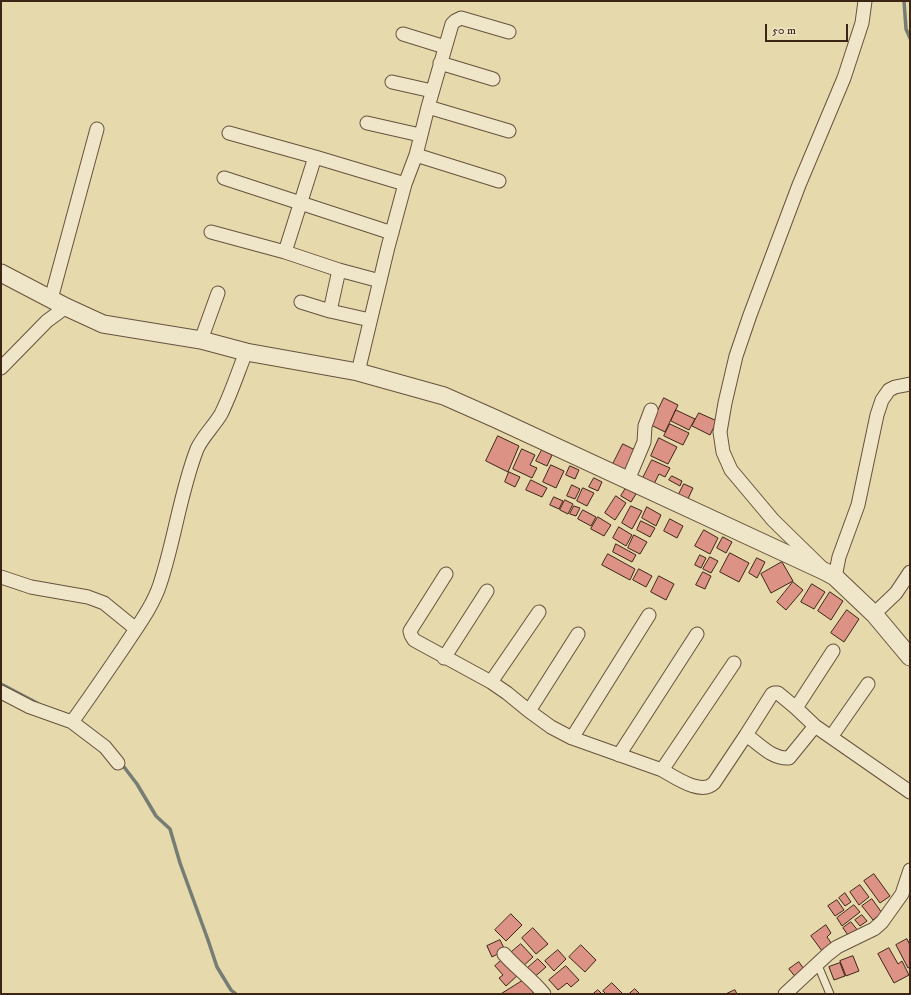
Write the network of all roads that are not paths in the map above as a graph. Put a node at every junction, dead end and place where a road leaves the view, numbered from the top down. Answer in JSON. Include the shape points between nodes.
{"nodes":[{"id":1,"x":865,"y":1,"type":"edge"},
{"id":2,"x":509,"y":32,"type":"dead end"},
{"id":3,"x":403,"y":34,"type":"dead end"},
{"id":4,"x":445,"y":47,"type":"junction"},
{"id":5,"x":440,"y":62,"type":"junction"},
{"id":6,"x":493,"y":79,"type":"dead end"},
{"id":7,"x":392,"y":82,"type":"dead end"},
{"id":8,"x":432,"y":92,"type":"junction"},
{"id":9,"x":428,"y":107,"type":"junction"},
{"id":10,"x":367,"y":124,"type":"dead end"},
{"id":11,"x":97,"y":129,"type":"dead end"},
{"id":12,"x":509,"y":131,"type":"dead end"},
{"id":13,"x":229,"y":133,"type":"dead end"},
{"id":14,"x":420,"y":135,"type":"junction"},
{"id":15,"x":416,"y":154,"type":"junction"},
{"id":16,"x":315,"y":157,"type":"junction"},
{"id":17,"x":224,"y":178,"type":"dead end"},
{"id":18,"x":499,"y":181,"type":"dead end"},
{"id":19,"x":405,"y":184,"type":"junction"},
{"id":20,"x":300,"y":203,"type":"junction"},
{"id":21,"x":211,"y":232,"type":"dead end"},
{"id":22,"x":392,"y":233,"type":"junction"},
{"id":23,"x":285,"y":252,"type":"junction"},
{"id":24,"x":339,"y":270,"type":"junction"},
{"id":25,"x":1,"y":273,"type":"edge"},
{"id":26,"x":380,"y":281,"type":"junction"},
{"id":27,"x":218,"y":293,"type":"dead end"},
{"id":28,"x":51,"y":299,"type":"junction"},
{"id":29,"x":301,"y":302,"type":"dead end"},
{"id":30,"x":66,"y":307,"type":"junction"},
{"id":31,"x":330,"y":311,"type":"junction"},
{"id":32,"x":370,"y":320,"type":"junction"},
{"id":33,"x":201,"y":340,"type":"junction"},
{"id":34,"x":246,"y":352,"type":"junction"},
{"id":35,"x":1,"y":368,"type":"edge"},
{"id":36,"x":358,"y":372,"type":"junction"},
{"id":37,"x":910,"y":384,"type":"edge"},
{"id":38,"x":651,"y":410,"type":"dead end"},
{"id":39,"x":628,"y":480,"type":"junction"},
{"id":40,"x":910,"y":572,"type":"edge"},
{"id":41,"x":446,"y":574,"type":"dead end"},
{"id":42,"x":831,"y":575,"type":"junction"},
{"id":43,"x":1,"y":577,"type":"edge"},
{"id":44,"x":487,"y":591,"type":"dead end"},
{"id":45,"x":539,"y":612,"type":"dead end"},
{"id":46,"x":874,"y":614,"type":"junction"},
{"id":47,"x":649,"y":616,"type":"dead end"},
{"id":48,"x":136,"y":629,"type":"junction"},
{"id":49,"x":578,"y":634,"type":"dead end"},
{"id":50,"x":697,"y":634,"type":"dead end"},
{"id":51,"x":833,"y":651,"type":"dead end"},
{"id":52,"x":910,"y":657,"type":"edge"},
{"id":53,"x":444,"y":658,"type":"junction"},
{"id":54,"x":734,"y":663,"type":"dead end"},
{"id":55,"x":491,"y":682,"type":"junction"},
{"id":56,"x":868,"y":684,"type":"dead end"},
{"id":57,"x":1,"y":692,"type":"edge"},
{"id":58,"x":796,"y":708,"type":"junction"},
{"id":59,"x":529,"y":711,"type":"junction"},
{"id":60,"x":72,"y":722,"type":"junction"},
{"id":61,"x":815,"y":726,"type":"junction"},
{"id":62,"x":746,"y":735,"type":"junction"},
{"id":63,"x":831,"y":737,"type":"junction"},
{"id":64,"x":572,"y":738,"type":"junction"},
{"id":65,"x":619,"y":755,"type":"junction"},
{"id":66,"x":118,"y":763,"type":"dead end"},
{"id":67,"x":662,"y":770,"type":"junction"},
{"id":68,"x":910,"y":792,"type":"edge"},
{"id":69,"x":910,"y":870,"type":"edge"},
{"id":70,"x":504,"y":954,"type":"dead end"},
{"id":71,"x":817,"y":963,"type":"junction"},
{"id":72,"x":544,"y":994,"type":"edge"},
{"id":73,"x":785,"y":994,"type":"edge"},
{"id":74,"x":830,"y":994,"type":"edge"}],
"edges":[{"from":1,"to":42,"type":"street","via":[[862,23],[844,78],[799,185],[736,356],[724,403],[720,432],[723,452],[732,470],[772,520]]},
{"from":2,"to":4,"type":"street","via":[[461,18],[452,24]]},
{"from":3,"to":4,"type":"street"},
{"from":4,"to":5,"type":"street"},
{"from":5,"to":6,"type":"street"},
{"from":5,"to":8,"type":"street"},
{"from":7,"to":8,"type":"street"},
{"from":8,"to":9,"type":"street"},
{"from":9,"to":12,"type":"street"},
{"from":9,"to":14,"type":"street"},
{"from":10,"to":14,"type":"street"},
{"from":11,"to":28,"type":"street"},
{"from":13,"to":16,"type":"street"},
{"from":14,"to":15,"type":"street"},
{"from":15,"to":18,"type":"street"},
{"from":15,"to":19,"type":"street"},
{"from":16,"to":19,"type":"street"},
{"from":16,"to":20,"type":"street"},
{"from":17,"to":20,"type":"street"},
{"from":19,"to":22,"type":"street"},
{"from":20,"to":22,"type":"street"},
{"from":20,"to":23,"type":"street"},
{"from":21,"to":23,"type":"street"},
{"from":22,"to":26,"type":"street"},
{"from":23,"to":24,"type":"street"},
{"from":24,"to":26,"type":"street"},
{"from":24,"to":31,"type":"street"},
{"from":25,"to":28,"type":"street"},
{"from":26,"to":32,"type":"street"},
{"from":27,"to":33,"type":"street"},
{"from":28,"to":30,"type":"street"},
{"from":29,"to":31,"type":"street"},
{"from":30,"to":33,"type":"street","via":[[103,324]]},
{"from":30,"to":35,"type":"street","via":[[47,322]]},
{"from":31,"to":32,"type":"street"},
{"from":32,"to":36,"type":"street"},
{"from":33,"to":34,"type":"street"},
{"from":34,"to":36,"type":"street"},
{"from":34,"to":48,"type":"street","via":[[220,416],[198,448],[185,486],[160,584]]},
{"from":36,"to":39,"type":"street","via":[[444,396]]},
{"from":37,"to":42,"type":"street","via":[[896,386],[882,400],[858,505]]},
{"from":38,"to":39,"type":"street","via":[[645,426],[644,442]]},
{"from":39,"to":42,"type":"street"},
{"from":40,"to":46,"type":"street","via":[[896,593]]},
{"from":41,"to":53,"type":"street","via":[[410,632],[414,640]]},
{"from":42,"to":46,"type":"street"},
{"from":43,"to":48,"type":"street","via":[[31,587],[88,597],[104,603]]},
{"from":44,"to":53,"type":"street"},
{"from":45,"to":55,"type":"street"},
{"from":46,"to":52,"type":"street"},
{"from":47,"to":64,"type":"street"},
{"from":48,"to":60,"type":"street"},
{"from":49,"to":59,"type":"street"},
{"from":50,"to":65,"type":"street"},
{"from":51,"to":58,"type":"street"},
{"from":53,"to":55,"type":"street"},
{"from":54,"to":67,"type":"street"},
{"from":55,"to":59,"type":"street"},
{"from":56,"to":63,"type":"street"},
{"from":57,"to":60,"type":"street","via":[[30,707]]},
{"from":58,"to":61,"type":"street"},
{"from":58,"to":62,"type":"street","via":[[774,692]]},
{"from":59,"to":64,"type":"street"},
{"from":60,"to":66,"type":"street","via":[[105,746]]},
{"from":61,"to":62,"type":"street","via":[[789,758],[782,759]]},
{"from":61,"to":63,"type":"street"},
{"from":62,"to":67,"type":"street","via":[[710,786],[694,787]]},
{"from":63,"to":68,"type":"street"},
{"from":64,"to":65,"type":"street"},
{"from":65,"to":67,"type":"street"},
{"from":69,"to":71,"type":"street","via":[[902,894],[882,922],[874,929],[837,947]]},
{"from":70,"to":72,"type":"street"},
{"from":71,"to":73,"type":"street"},
{"from":71,"to":74,"type":"lane"}]}
